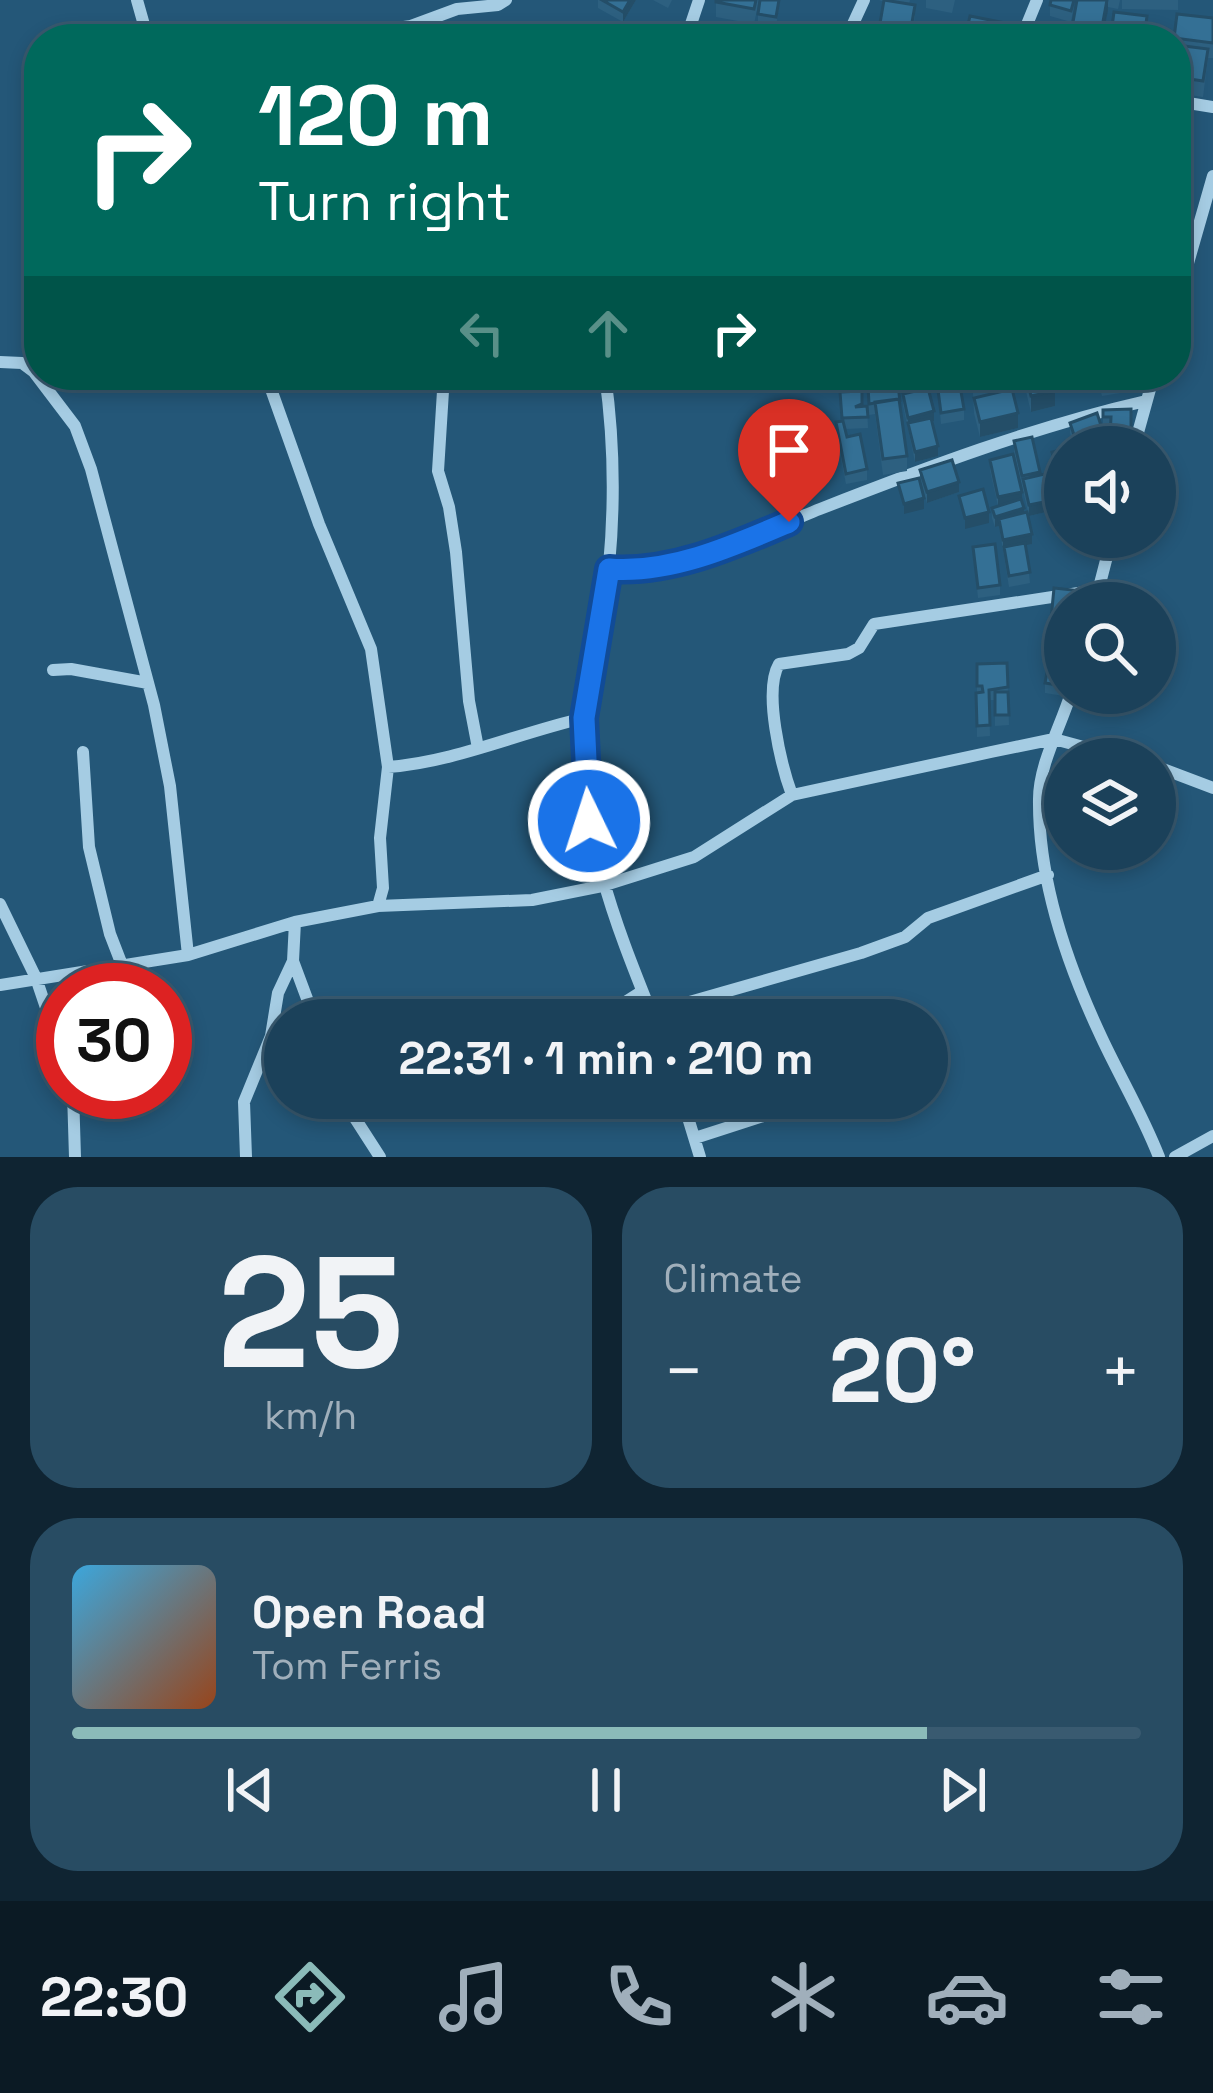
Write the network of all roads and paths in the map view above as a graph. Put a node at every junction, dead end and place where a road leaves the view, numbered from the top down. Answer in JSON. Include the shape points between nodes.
{"nodes":[{"id":1,"x":506,"y":0,"type":"edge"},
{"id":2,"x":428,"y":24,"type":"edge"},
{"id":3,"x":1213,"y":176,"type":"edge"},
{"id":4,"x":1191,"y":253,"type":"edge"},
{"id":5,"x":48,"y":390,"type":"edge"},
{"id":6,"x":271,"y":390,"type":"edge"},
{"id":7,"x":443,"y":390,"type":"edge"},
{"id":8,"x":607,"y":390,"type":"edge"},
{"id":9,"x":1149,"y":390,"type":"edge"},
{"id":10,"x":1146,"y":400,"type":"junction"},
{"id":11,"x":1139,"y":426,"type":"edge"},
{"id":12,"x":609,"y":569,"type":"junction"},
{"id":13,"x":1044,"y":602,"type":"edge"},
{"id":14,"x":53,"y":670,"type":"dead end"},
{"id":15,"x":148,"y":683,"type":"junction"},
{"id":16,"x":584,"y":718,"type":"junction"},
{"id":17,"x":1044,"y":741,"type":"edge"},
{"id":18,"x":478,"y":748,"type":"junction"},
{"id":19,"x":83,"y":752,"type":"dead end"},
{"id":20,"x":388,"y":767,"type":"junction"},
{"id":21,"x":1176,"y":774,"type":"edge"},
{"id":22,"x":1044,"y":777,"type":"edge"},
{"id":23,"x":1213,"y":788,"type":"edge"},
{"id":24,"x":792,"y":795,"type":"junction"},
{"id":25,"x":1044,"y":840,"type":"edge"},
{"id":26,"x":1047,"y":870,"type":"edge"},
{"id":27,"x":1048,"y":875,"type":"junction"},
{"id":28,"x":602,"y":886,"type":"junction"},
{"id":29,"x":0,"y":904,"type":"edge"},
{"id":30,"x":378,"y":906,"type":"junction"},
{"id":31,"x":295,"y":922,"type":"junction"},
{"id":32,"x":188,"y":955,"type":"junction"},
{"id":33,"x":293,"y":961,"type":"junction"},
{"id":34,"x":121,"y":963,"type":"edge"},
{"id":35,"x":135,"y":963,"type":"edge"},
{"id":36,"x":36,"y":978,"type":"joint"},
{"id":37,"x":0,"y":986,"type":"edge"},
{"id":38,"x":641,"y":992,"type":"junction"},
{"id":39,"x":307,"y":999,"type":"edge"},
{"id":40,"x":630,"y":999,"type":"edge"},
{"id":41,"x":644,"y":999,"type":"edge"},
{"id":42,"x":711,"y":999,"type":"edge"},
{"id":43,"x":74,"y":1119,"type":"edge"},
{"id":44,"x":355,"y":1119,"type":"edge"},
{"id":45,"x":688,"y":1119,"type":"edge"},
{"id":46,"x":754,"y":1119,"type":"edge"},
{"id":47,"x":1213,"y":1136,"type":"edge"},
{"id":48,"x":694,"y":1138,"type":"junction"},
{"id":49,"x":75,"y":1157,"type":"edge"},
{"id":50,"x":246,"y":1157,"type":"edge"},
{"id":51,"x":380,"y":1157,"type":"edge"},
{"id":52,"x":700,"y":1157,"type":"edge"},
{"id":53,"x":1160,"y":1157,"type":"edge"},
{"id":54,"x":1175,"y":1157,"type":"edge"}],
"edges":[{"from":1,"to":2,"type":"street"},
{"from":3,"to":4,"type":"street"},
{"from":5,"to":15,"type":"street","via":[[75,426],[91,469]]},
{"from":6,"to":20,"type":"street","via":[[371,649]]},
{"from":7,"to":18,"type":"street","via":[[437,471],[456,552]]},
{"from":8,"to":12,"type":"street","via":[[614,438]]},
{"from":9,"to":10,"type":"street"},
{"from":10,"to":11,"type":"street"},
{"from":10,"to":12,"type":"street","via":[[940,466],[723,550],[642,572]]},
{"from":12,"to":16,"type":"street"},
{"from":13,"to":24,"type":"street","via":[[898,618],[874,624],[848,653],[779,664],[774,697]]},
{"from":14,"to":15,"type":"street"},
{"from":15,"to":32,"type":"street","via":[[170,786]]},
{"from":16,"to":18,"type":"street"},
{"from":16,"to":28,"type":"street","via":[[589,821]]},
{"from":17,"to":24,"type":"street"},
{"from":18,"to":20,"type":"street"},
{"from":19,"to":34,"type":"street","via":[[89,847]]},
{"from":20,"to":30,"type":"street"},
{"from":21,"to":23,"type":"street"},
{"from":22,"to":25,"type":"street"},
{"from":24,"to":28,"type":"street","via":[[694,857]]},
{"from":26,"to":27,"type":"street"},
{"from":27,"to":42,"type":"street","via":[[928,918],[861,953]]},
{"from":27,"to":53,"type":"street","via":[[1065,950]]},
{"from":28,"to":30,"type":"street","via":[[532,900]]},
{"from":28,"to":38,"type":"street"},
{"from":29,"to":36,"type":"street"},
{"from":30,"to":31,"type":"street"},
{"from":31,"to":32,"type":"street"},
{"from":31,"to":33,"type":"street"},
{"from":32,"to":35,"type":"street"},
{"from":33,"to":39,"type":"street"},
{"from":33,"to":50,"type":"street","via":[[244,1102]]},
{"from":36,"to":37,"type":"street"},
{"from":38,"to":40,"type":"street"},
{"from":38,"to":41,"type":"street"},
{"from":43,"to":49,"type":"street"},
{"from":44,"to":51,"type":"street"},
{"from":45,"to":48,"type":"street"},
{"from":46,"to":48,"type":"street"},
{"from":47,"to":54,"type":"street"},
{"from":48,"to":52,"type":"street"}]}
